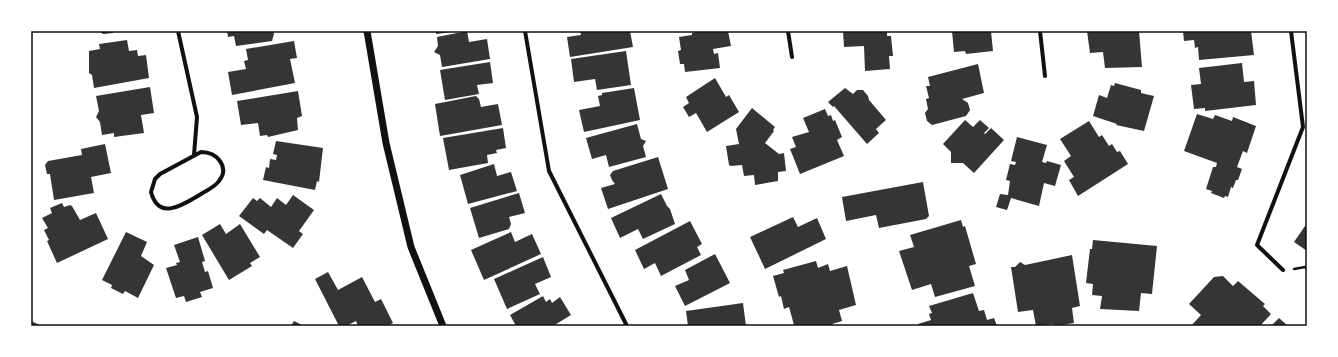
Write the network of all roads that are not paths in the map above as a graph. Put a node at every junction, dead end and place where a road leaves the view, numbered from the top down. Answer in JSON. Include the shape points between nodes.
{"nodes":[{"id":1,"x":178,"y":31,"type":"edge"},
{"id":2,"x":367,"y":31,"type":"edge"},
{"id":3,"x":525,"y":31,"type":"edge"},
{"id":4,"x":788,"y":31,"type":"edge"},
{"id":5,"x":1040,"y":31,"type":"edge"},
{"id":6,"x":1291,"y":31,"type":"edge"},
{"id":7,"x":792,"y":57,"type":"dead end"},
{"id":8,"x":1045,"y":76,"type":"dead end"},
{"id":9,"x":194,"y":155,"type":"junction"},
{"id":10,"x":1283,"y":270,"type":"dead end"},
{"id":11,"x":443,"y":326,"type":"edge"},
{"id":12,"x":627,"y":326,"type":"edge"}],
"edges":[{"from":1,"to":9,"type":"street","via":[[197,117]]},
{"from":2,"to":11,"type":"street","via":[[386,143],[411,247]]},
{"from":3,"to":12,"type":"street","via":[[549,171]]},
{"from":4,"to":7,"type":"street"},
{"from":5,"to":8,"type":"street"},
{"from":6,"to":10,"type":"street","via":[[1303,126],[1257,245]]},
{"from":9,"to":9,"type":"street","via":[[155,178],[151,192],[163,208],[177,208],[220,180],[222,166],[218,158],[206,152]]}]}
